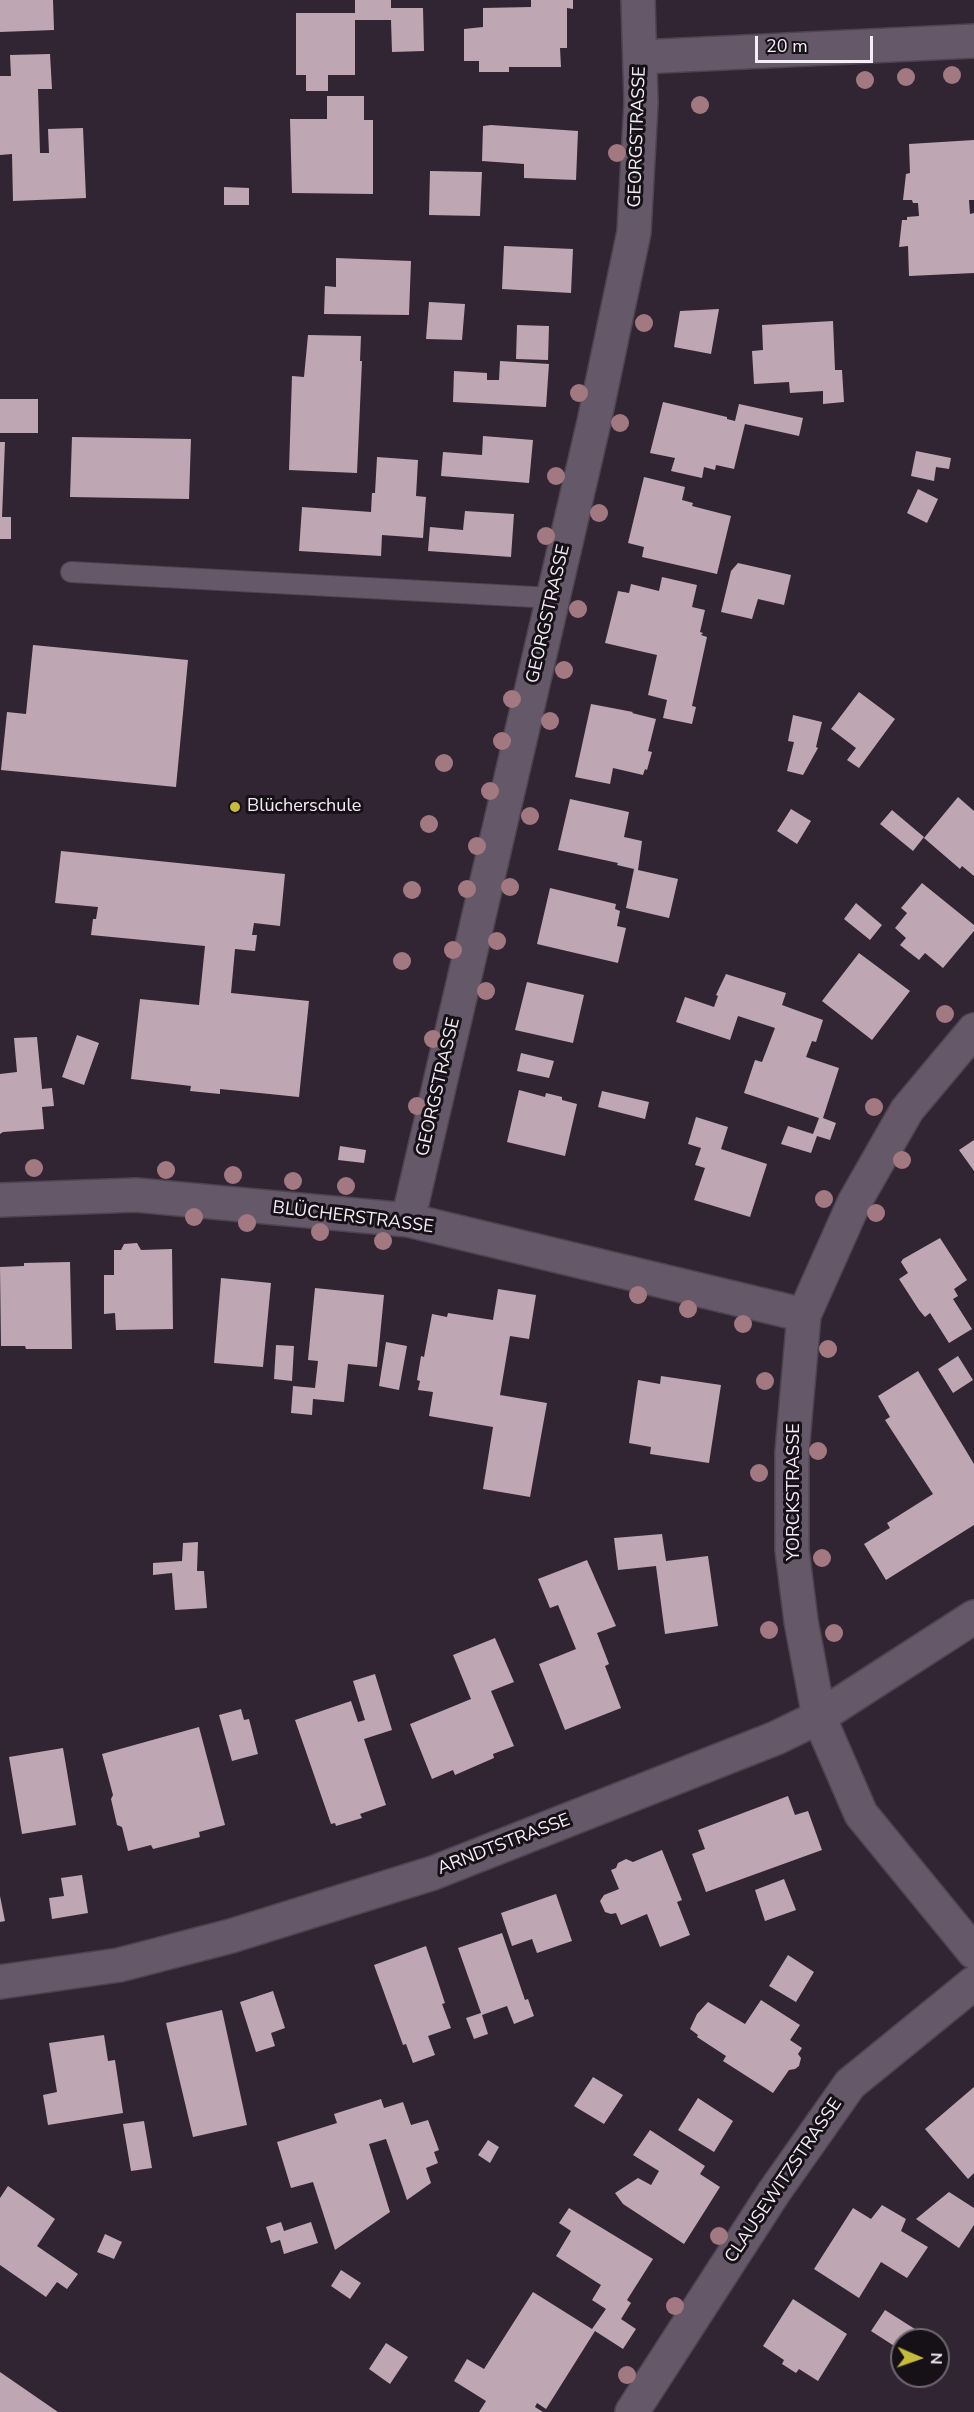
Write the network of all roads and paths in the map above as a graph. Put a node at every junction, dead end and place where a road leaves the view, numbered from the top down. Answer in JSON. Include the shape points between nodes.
{"nodes":[{"id":1,"x":638,"y":0,"type":"edge"},
{"id":2,"x":974,"y":41,"type":"edge"},
{"id":3,"x":640,"y":57,"type":"junction"},
{"id":4,"x":71,"y":572,"type":"dead end"},
{"id":5,"x":553,"y":598,"type":"junction"},
{"id":6,"x":974,"y":1030,"type":"edge"},
{"id":7,"x":0,"y":1200,"type":"edge"},
{"id":8,"x":408,"y":1221,"type":"junction"},
{"id":9,"x":804,"y":1315,"type":"junction"},
{"id":10,"x":974,"y":1617,"type":"edge"},
{"id":11,"x":819,"y":1717,"type":"junction"},
{"id":12,"x":974,"y":1952,"type":"edge"},
{"id":13,"x":0,"y":1982,"type":"edge"},
{"id":14,"x":974,"y":1983,"type":"edge"},
{"id":15,"x":632,"y":2412,"type":"edge"}],
"edges":[{"from":1,"to":3,"type":"street","name":"GEORGSTRASSE"},
{"from":2,"to":3,"type":"street"},
{"from":3,"to":5,"type":"street","name":"GEORGSTRASSE","via":[[634,232]]},
{"from":4,"to":5,"type":"lane"},
{"from":5,"to":8,"type":"street","name":"GEORGSTRASSE"},
{"from":6,"to":9,"type":"street","name":"YORCKSTRASSE","via":[[907,1110],[854,1203]]},
{"from":7,"to":8,"type":"street","name":"BLÜCHERSTRASSE","via":[[136,1195]]},
{"from":8,"to":9,"type":"street","name":"BLÜCHERSTRASSE"},
{"from":9,"to":11,"type":"street","name":"YORCKSTRASSE","via":[[792,1452],[792,1550]]},
{"from":10,"to":11,"type":"street","name":"ARNDTSTRASSE"},
{"from":11,"to":12,"type":"street","name":"YORCKSTRASSE","via":[[861,1814]]},
{"from":11,"to":13,"type":"street","name":"ARNDTSTRASSE","via":[[776,1738],[500,1847],[350,1900],[119,1965]]},
{"from":14,"to":15,"type":"street","name":"CLAUSEWITZSTRASSE","via":[[850,2084],[774,2192]]}]}
